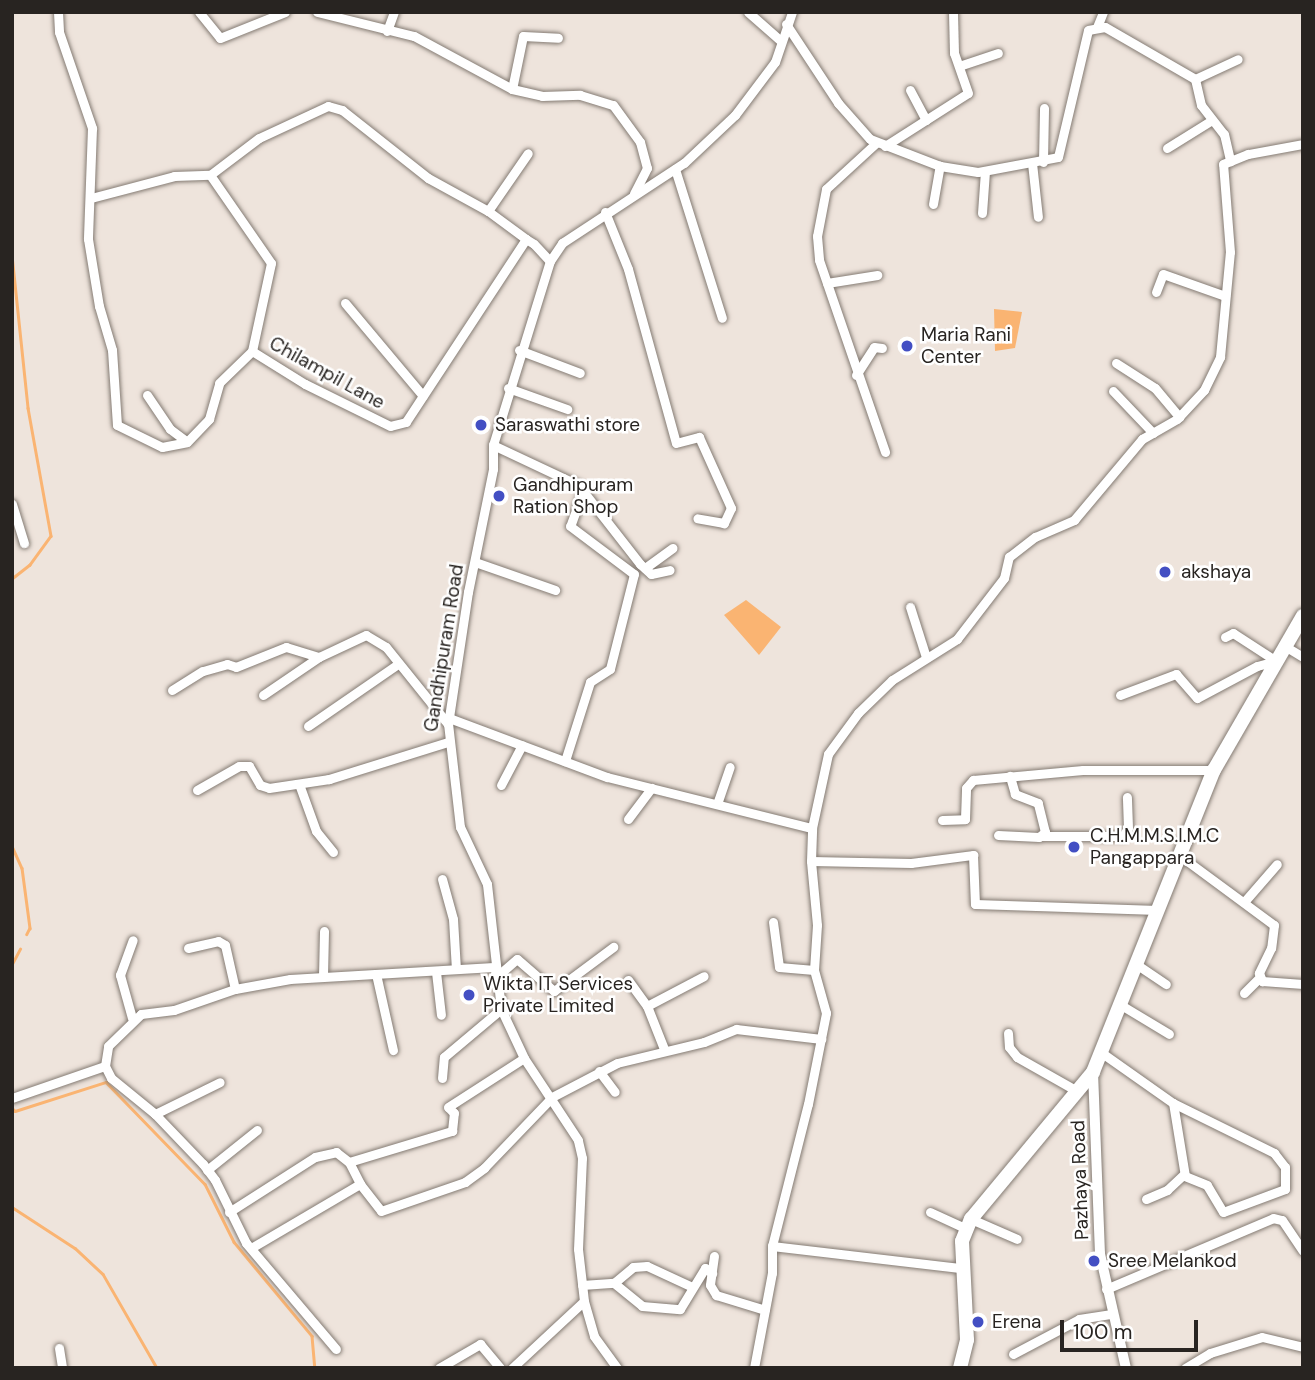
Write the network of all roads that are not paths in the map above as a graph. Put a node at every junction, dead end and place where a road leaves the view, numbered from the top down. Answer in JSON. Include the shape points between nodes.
{"nodes":[{"id":1,"x":58,"y":12,"type":"edge"},
{"id":2,"x":199,"y":12,"type":"edge"},
{"id":3,"x":285,"y":12,"type":"edge"},
{"id":4,"x":317,"y":12,"type":"edge"},
{"id":5,"x":394,"y":12,"type":"edge"},
{"id":6,"x":748,"y":12,"type":"edge"},
{"id":7,"x":792,"y":12,"type":"edge"},
{"id":8,"x":953,"y":12,"type":"edge"},
{"id":9,"x":1103,"y":12,"type":"edge"},
{"id":10,"x":786,"y":24,"type":"junction"},
{"id":11,"x":1097,"y":27,"type":"junction"},
{"id":12,"x":387,"y":31,"type":"junction"},
{"id":13,"x":558,"y":38,"type":"dead end"},
{"id":14,"x":781,"y":41,"type":"junction"},
{"id":15,"x":998,"y":53,"type":"dead end"},
{"id":16,"x":1238,"y":58,"type":"dead end"},
{"id":17,"x":958,"y":65,"type":"junction"},
{"id":18,"x":1195,"y":79,"type":"junction"},
{"id":19,"x":512,"y":89,"type":"junction"},
{"id":20,"x":910,"y":90,"type":"dead end"},
{"id":21,"x":1044,"y":108,"type":"dead end"},
{"id":22,"x":926,"y":120,"type":"junction"},
{"id":23,"x":1212,"y":120,"type":"junction"},
{"id":24,"x":881,"y":144,"type":"junction"},
{"id":25,"x":1303,"y":145,"type":"edge"},
{"id":26,"x":1167,"y":148,"type":"dead end"},
{"id":27,"x":528,"y":153,"type":"dead end"},
{"id":28,"x":1230,"y":160,"type":"junction"},
{"id":29,"x":1043,"y":162,"type":"junction"},
{"id":30,"x":1032,"y":163,"type":"junction"},
{"id":31,"x":940,"y":166,"type":"junction"},
{"id":32,"x":675,"y":169,"type":"junction"},
{"id":33,"x":985,"y":171,"type":"junction"},
{"id":34,"x":210,"y":175,"type":"junction"},
{"id":35,"x":634,"y":194,"type":"junction"},
{"id":36,"x":91,"y":198,"type":"junction"},
{"id":37,"x":933,"y":204,"type":"dead end"},
{"id":38,"x":488,"y":211,"type":"junction"},
{"id":39,"x":605,"y":212,"type":"junction"},
{"id":40,"x":982,"y":213,"type":"dead end"},
{"id":41,"x":1038,"y":217,"type":"dead end"},
{"id":42,"x":526,"y":239,"type":"junction"},
{"id":43,"x":550,"y":261,"type":"junction"},
{"id":44,"x":877,"y":275,"type":"dead end"},
{"id":45,"x":827,"y":283,"type":"junction"},
{"id":46,"x":1156,"y":292,"type":"dead end"},
{"id":47,"x":1225,"y":296,"type":"junction"},
{"id":48,"x":345,"y":303,"type":"dead end"},
{"id":49,"x":722,"y":318,"type":"dead end"},
{"id":50,"x":882,"y":348,"type":"dead end"},
{"id":51,"x":519,"y":350,"type":"junction"},
{"id":52,"x":252,"y":351,"type":"junction"},
{"id":53,"x":1116,"y":363,"type":"dead end"},
{"id":54,"x":580,"y":373,"type":"dead end"},
{"id":55,"x":856,"y":375,"type":"junction"},
{"id":56,"x":508,"y":388,"type":"junction"},
{"id":57,"x":1113,"y":391,"type":"dead end"},
{"id":58,"x":147,"y":395,"type":"dead end"},
{"id":59,"x":423,"y":396,"type":"junction"},
{"id":60,"x":567,"y":409,"type":"dead end"},
{"id":61,"x":1179,"y":417,"type":"junction"},
{"id":62,"x":1153,"y":433,"type":"junction"},
{"id":63,"x":187,"y":442,"type":"junction"},
{"id":64,"x":493,"y":445,"type":"junction"},
{"id":65,"x":885,"y":452,"type":"dead end"},
{"id":66,"x":583,"y":491,"type":"junction"},
{"id":67,"x":12,"y":504,"type":"edge"},
{"id":68,"x":697,"y":518,"type":"dead end"},
{"id":69,"x":24,"y":543,"type":"dead end"},
{"id":70,"x":673,"y":548,"type":"dead end"},
{"id":71,"x":475,"y":562,"type":"junction"},
{"id":72,"x":642,"y":565,"type":"junction"},
{"id":73,"x":630,"y":570,"type":"junction"},
{"id":74,"x":670,"y":570,"type":"dead end"},
{"id":75,"x":555,"y":590,"type":"dead end"},
{"id":76,"x":909,"y":607,"type":"dead end"},
{"id":77,"x":1303,"y":615,"type":"edge"},
{"id":78,"x":1225,"y":637,"type":"dead end"},
{"id":79,"x":1283,"y":645,"type":"junction"},
{"id":80,"x":319,"y":657,"type":"junction"},
{"id":81,"x":926,"y":657,"type":"junction"},
{"id":82,"x":1303,"y":657,"type":"edge"},
{"id":83,"x":1276,"y":661,"type":"junction"},
{"id":84,"x":398,"y":664,"type":"junction"},
{"id":85,"x":173,"y":690,"type":"dead end"},
{"id":86,"x":263,"y":695,"type":"dead end"},
{"id":87,"x":1120,"y":695,"type":"dead end"},
{"id":88,"x":448,"y":721,"type":"junction"},
{"id":89,"x":308,"y":726,"type":"dead end"},
{"id":90,"x":448,"y":742,"type":"junction"},
{"id":91,"x":522,"y":745,"type":"junction"},
{"id":92,"x":565,"y":761,"type":"junction"},
{"id":93,"x":730,"y":767,"type":"dead end"},
{"id":94,"x":1214,"y":770,"type":"junction"},
{"id":95,"x":1010,"y":776,"type":"junction"},
{"id":96,"x":299,"y":783,"type":"junction"},
{"id":97,"x":502,"y":785,"type":"dead end"},
{"id":98,"x":652,"y":788,"type":"junction"},
{"id":99,"x":197,"y":790,"type":"dead end"},
{"id":100,"x":1127,"y":797,"type":"dead end"},
{"id":101,"x":717,"y":804,"type":"junction"},
{"id":102,"x":628,"y":819,"type":"dead end"},
{"id":103,"x":942,"y":820,"type":"dead end"},
{"id":104,"x":813,"y":828,"type":"junction"},
{"id":105,"x":999,"y":835,"type":"dead end"},
{"id":106,"x":1041,"y":836,"type":"junction"},
{"id":107,"x":333,"y":852,"type":"dead end"},
{"id":108,"x":1179,"y":855,"type":"junction"},
{"id":109,"x":811,"y":861,"type":"junction"},
{"id":110,"x":1277,"y":863,"type":"dead end"},
{"id":111,"x":442,"y":879,"type":"dead end"},
{"id":112,"x":1244,"y":902,"type":"junction"},
{"id":113,"x":1158,"y":910,"type":"junction"},
{"id":114,"x":773,"y":922,"type":"dead end"},
{"id":115,"x":324,"y":931,"type":"dead end"},
{"id":116,"x":133,"y":940,"type":"dead end"},
{"id":117,"x":613,"y":947,"type":"dead end"},
{"id":118,"x":188,"y":948,"type":"dead end"},
{"id":119,"x":1136,"y":964,"type":"junction"},
{"id":120,"x":494,"y":967,"type":"junction"},
{"id":121,"x":456,"y":969,"type":"junction"},
{"id":122,"x":814,"y":970,"type":"junction"},
{"id":123,"x":436,"y":972,"type":"junction"},
{"id":124,"x":376,"y":974,"type":"junction"},
{"id":125,"x":323,"y":976,"type":"junction"},
{"id":126,"x":704,"y":976,"type":"dead end"},
{"id":127,"x":1260,"y":977,"type":"junction"},
{"id":128,"x":495,"y":978,"type":"junction"},
{"id":129,"x":628,"y":981,"type":"dead end"},
{"id":130,"x":1166,"y":984,"type":"dead end"},
{"id":131,"x":1303,"y":984,"type":"edge"},
{"id":132,"x":235,"y":989,"type":"junction"},
{"id":133,"x":1244,"y":993,"type":"dead end"},
{"id":134,"x":1121,"y":1005,"type":"junction"},
{"id":135,"x":647,"y":1006,"type":"junction"},
{"id":136,"x":500,"y":1009,"type":"junction"},
{"id":137,"x":442,"y":1015,"type":"dead end"},
{"id":138,"x":132,"y":1018,"type":"junction"},
{"id":139,"x":1009,"y":1033,"type":"dead end"},
{"id":140,"x":1169,"y":1034,"type":"dead end"},
{"id":141,"x":821,"y":1039,"type":"junction"},
{"id":142,"x":664,"y":1049,"type":"junction"},
{"id":143,"x":393,"y":1050,"type":"dead end"},
{"id":144,"x":1102,"y":1053,"type":"junction"},
{"id":145,"x":524,"y":1058,"type":"junction"},
{"id":146,"x":105,"y":1066,"type":"junction"},
{"id":147,"x":599,"y":1071,"type":"junction"},
{"id":148,"x":1093,"y":1072,"type":"junction"},
{"id":149,"x":442,"y":1078,"type":"dead end"},
{"id":150,"x":220,"y":1082,"type":"dead end"},
{"id":151,"x":615,"y":1091,"type":"dead end"},
{"id":152,"x":1077,"y":1091,"type":"junction"},
{"id":153,"x":552,"y":1097,"type":"junction"},
{"id":154,"x":12,"y":1098,"type":"edge"},
{"id":155,"x":1173,"y":1103,"type":"junction"},
{"id":156,"x":155,"y":1114,"type":"junction"},
{"id":157,"x":257,"y":1130,"type":"dead end"},
{"id":158,"x":349,"y":1162,"type":"junction"},
{"id":159,"x":207,"y":1170,"type":"junction"},
{"id":160,"x":1184,"y":1174,"type":"junction"},
{"id":161,"x":360,"y":1184,"type":"junction"},
{"id":162,"x":1146,"y":1199,"type":"dead end"},
{"id":163,"x":229,"y":1212,"type":"junction"},
{"id":164,"x":930,"y":1212,"type":"dead end"},
{"id":165,"x":969,"y":1224,"type":"junction"},
{"id":166,"x":1017,"y":1239,"type":"dead end"},
{"id":167,"x":772,"y":1247,"type":"junction"},
{"id":168,"x":251,"y":1248,"type":"junction"},
{"id":169,"x":1303,"y":1251,"type":"edge"},
{"id":170,"x":714,"y":1256,"type":"dead end"},
{"id":171,"x":960,"y":1268,"type":"junction"},
{"id":172,"x":712,"y":1273,"type":"junction"},
{"id":173,"x":614,"y":1283,"type":"junction"},
{"id":174,"x":582,"y":1284,"type":"junction"},
{"id":175,"x":690,"y":1286,"type":"junction"},
{"id":176,"x":1106,"y":1289,"type":"junction"},
{"id":177,"x":584,"y":1301,"type":"junction"},
{"id":178,"x":765,"y":1310,"type":"junction"},
{"id":179,"x":1112,"y":1314,"type":"junction"},
{"id":180,"x":1303,"y":1346,"type":"edge"},
{"id":181,"x":60,"y":1348,"type":"dead end"},
{"id":182,"x":336,"y":1349,"type":"dead end"},
{"id":183,"x":1013,"y":1354,"type":"dead end"},
{"id":184,"x":62,"y":1368,"type":"edge"},
{"id":185,"x":439,"y":1368,"type":"edge"},
{"id":186,"x":500,"y":1368,"type":"edge"},
{"id":187,"x":512,"y":1368,"type":"edge"},
{"id":188,"x":617,"y":1368,"type":"edge"},
{"id":189,"x":754,"y":1368,"type":"edge"},
{"id":190,"x":960,"y":1368,"type":"edge"},
{"id":191,"x":1126,"y":1368,"type":"edge"},
{"id":192,"x":1185,"y":1368,"type":"edge"}],
"edges":[{"from":1,"to":36,"type":"street","via":[[59,32],[92,128]]},
{"from":2,"to":3,"type":"street","via":[[222,38],[249,23]]},
{"from":4,"to":12,"type":"street"},
{"from":5,"to":12,"type":"street"},
{"from":6,"to":14,"type":"street"},
{"from":7,"to":10,"type":"street","name":"Gandhipuram Road"},
{"from":8,"to":17,"type":"street"},
{"from":9,"to":11,"type":"street"},
{"from":10,"to":14,"type":"street","name":"Gandhipuram Road"},
{"from":10,"to":24,"type":"street","via":[[838,103]]},
{"from":11,"to":18,"type":"street","via":[[1113,31]]},
{"from":11,"to":29,"type":"street","via":[[1088,30],[1063,151]]},
{"from":12,"to":19,"type":"street","via":[[414,36]]},
{"from":13,"to":19,"type":"street","via":[[523,36]]},
{"from":14,"to":32,"type":"street","name":"Gandhipuram Road","via":[[775,62],[735,116]]},
{"from":15,"to":17,"type":"street"},
{"from":16,"to":18,"type":"street"},
{"from":17,"to":22,"type":"street","via":[[968,93]]},
{"from":18,"to":23,"type":"street","via":[[1201,105]]},
{"from":19,"to":35,"type":"street","via":[[542,96],[580,95],[613,105],[640,142],[647,168]]},
{"from":20,"to":22,"type":"street"},
{"from":21,"to":29,"type":"street"},
{"from":22,"to":24,"type":"street"},
{"from":23,"to":26,"type":"street"},
{"from":23,"to":28,"type":"street","via":[[1224,134]]},
{"from":24,"to":31,"type":"street"},
{"from":24,"to":45,"type":"street","via":[[826,189],[817,236]]},
{"from":25,"to":28,"type":"street"},
{"from":27,"to":38,"type":"street"},
{"from":28,"to":47,"type":"street","via":[[1223,164],[1230,252]]},
{"from":29,"to":30,"type":"street"},
{"from":30,"to":33,"type":"street"},
{"from":30,"to":41,"type":"street"},
{"from":31,"to":33,"type":"street"},
{"from":31,"to":37,"type":"street"},
{"from":32,"to":35,"type":"street","name":"Gandhipuram Road"},
{"from":32,"to":49,"type":"street"},
{"from":33,"to":40,"type":"street"},
{"from":34,"to":36,"type":"street","via":[[174,176]]},
{"from":34,"to":38,"type":"street","via":[[260,138],[328,106],[342,110],[428,178]]},
{"from":34,"to":52,"type":"street","name":"Chilampil Lane","via":[[271,263]]},
{"from":35,"to":39,"type":"street","name":"Gandhipuram Road"},
{"from":36,"to":63,"type":"street","via":[[88,239],[112,350],[118,400],[114,418],[117,425],[162,447]]},
{"from":38,"to":42,"type":"street"},
{"from":39,"to":43,"type":"street","name":"Gandhipuram Road","via":[[562,243]]},
{"from":39,"to":68,"type":"street","via":[[628,269],[676,443],[699,437],[731,509],[724,523]]},
{"from":42,"to":43,"type":"street"},
{"from":42,"to":59,"type":"street","name":"Chilampil Lane"},
{"from":43,"to":51,"type":"street","name":"Gandhipuram Road"},
{"from":44,"to":45,"type":"street"},
{"from":45,"to":55,"type":"street"},
{"from":46,"to":47,"type":"street","via":[[1163,274]]},
{"from":47,"to":61,"type":"street","via":[[1220,357],[1205,390]]},
{"from":48,"to":59,"type":"street"},
{"from":50,"to":55,"type":"street","via":[[874,347]]},
{"from":51,"to":54,"type":"street"},
{"from":51,"to":56,"type":"street","name":"Gandhipuram Road"},
{"from":52,"to":59,"type":"street","name":"Chilampil Lane","via":[[304,384],[390,426],[407,422]]},
{"from":52,"to":63,"type":"street","via":[[219,383],[209,419]]},
{"from":53,"to":61,"type":"street","via":[[1155,388]]},
{"from":55,"to":65,"type":"street"},
{"from":56,"to":60,"type":"street"},
{"from":56,"to":64,"type":"street","name":"Gandhipuram Road"},
{"from":57,"to":62,"type":"street"},
{"from":58,"to":63,"type":"street","via":[[170,429]]},
{"from":61,"to":62,"type":"street"},
{"from":62,"to":81,"type":"street","via":[[1121,462],[1100,495],[1074,520],[1035,537],[1009,557],[1004,578],[957,639]]},
{"from":64,"to":66,"type":"street","via":[[575,482]]},
{"from":64,"to":71,"type":"street","name":"Gandhipuram Road","via":[[493,469]]},
{"from":66,"to":72,"type":"street"},
{"from":66,"to":73,"type":"street","via":[[570,526]]},
{"from":67,"to":69,"type":"street"},
{"from":70,"to":72,"type":"street"},
{"from":71,"to":75,"type":"street"},
{"from":71,"to":88,"type":"street","name":"Gandhipuram Road"},
{"from":72,"to":73,"type":"street"},
{"from":72,"to":74,"type":"street","via":[[651,574]]},
{"from":73,"to":92,"type":"street","via":[[630,598],[615,656],[610,669],[590,682]]},
{"from":76,"to":81,"type":"street"},
{"from":77,"to":79,"type":"main road"},
{"from":78,"to":83,"type":"street","via":[[1233,633]]},
{"from":79,"to":82,"type":"street"},
{"from":79,"to":83,"type":"main road"},
{"from":80,"to":84,"type":"street","via":[[366,635],[386,647]]},
{"from":80,"to":85,"type":"street","via":[[286,647],[236,667],[227,664],[203,671]]},
{"from":80,"to":86,"type":"street"},
{"from":81,"to":104,"type":"street","via":[[892,680],[858,713],[828,754]]},
{"from":83,"to":87,"type":"street","via":[[1257,666],[1198,698],[1176,674]]},
{"from":83,"to":94,"type":"main road"},
{"from":84,"to":88,"type":"street"},
{"from":84,"to":89,"type":"street"},
{"from":88,"to":90,"type":"street","name":"Gandhipuram Road"},
{"from":88,"to":91,"type":"street"},
{"from":90,"to":96,"type":"street","via":[[360,770]]},
{"from":90,"to":120,"type":"street","name":"Gandhipuram Road","via":[[460,827],[487,884]]},
{"from":91,"to":92,"type":"street"},
{"from":91,"to":97,"type":"street"},
{"from":92,"to":98,"type":"street"},
{"from":93,"to":101,"type":"street"},
{"from":94,"to":95,"type":"street","via":[[1083,770]]},
{"from":94,"to":108,"type":"main road"},
{"from":95,"to":103,"type":"street","via":[[970,782],[965,819]]},
{"from":95,"to":106,"type":"street","via":[[1015,794],[1039,805],[1045,828]]},
{"from":96,"to":99,"type":"street","via":[[269,788],[260,785],[249,766],[239,766]]},
{"from":96,"to":107,"type":"street","via":[[316,831]]},
{"from":98,"to":101,"type":"street"},
{"from":98,"to":102,"type":"street"},
{"from":100,"to":106,"type":"street","via":[[1124,836]]},
{"from":101,"to":104,"type":"street"},
{"from":104,"to":109,"type":"street"},
{"from":105,"to":106,"type":"street"},
{"from":108,"to":112,"type":"street"},
{"from":108,"to":113,"type":"main road"},
{"from":109,"to":113,"type":"street","via":[[911,863],[972,855],[975,904]]},
{"from":109,"to":122,"type":"street","via":[[817,925]]},
{"from":110,"to":112,"type":"street"},
{"from":111,"to":121,"type":"street","via":[[453,919]]},
{"from":112,"to":127,"type":"street","via":[[1275,927]]},
{"from":113,"to":119,"type":"main road"},
{"from":114,"to":122,"type":"street","via":[[779,967]]},
{"from":115,"to":125,"type":"street"},
{"from":116,"to":138,"type":"street","via":[[120,975]]},
{"from":117,"to":128,"type":"street","via":[[554,991],[517,959]]},
{"from":118,"to":132,"type":"street","via":[[218,941],[225,945]]},
{"from":119,"to":130,"type":"street"},
{"from":119,"to":134,"type":"main road"},
{"from":120,"to":121,"type":"street"},
{"from":120,"to":128,"type":"street","name":"Gandhipuram Road"},
{"from":121,"to":123,"type":"street"},
{"from":122,"to":141,"type":"street","via":[[825,1013]]},
{"from":123,"to":124,"type":"street"},
{"from":123,"to":137,"type":"street"},
{"from":124,"to":125,"type":"street"},
{"from":124,"to":143,"type":"street"},
{"from":125,"to":132,"type":"street"},
{"from":126,"to":135,"type":"street"},
{"from":127,"to":131,"type":"street","via":[[1266,983]]},
{"from":127,"to":133,"type":"street"},
{"from":128,"to":136,"type":"street","name":"Gandhipuram Road"},
{"from":129,"to":135,"type":"street"},
{"from":132,"to":138,"type":"street","via":[[174,1010]]},
{"from":134,"to":140,"type":"street"},
{"from":134,"to":144,"type":"main road"},
{"from":135,"to":142,"type":"street"},
{"from":136,"to":145,"type":"street","name":"Gandhipuram Road"},
{"from":136,"to":149,"type":"street","via":[[444,1057]]},
{"from":138,"to":146,"type":"street","via":[[108,1045]]},
{"from":139,"to":152,"type":"street","via":[[1009,1047],[1017,1057]]},
{"from":141,"to":142,"type":"street","via":[[736,1030]]},
{"from":141,"to":167,"type":"street"},
{"from":142,"to":147,"type":"street"},
{"from":144,"to":148,"type":"main road"},
{"from":144,"to":155,"type":"street"},
{"from":145,"to":153,"type":"street","name":"Gandhipuram Road"},
{"from":145,"to":158,"type":"street","via":[[448,1107],[454,1113],[452,1131]]},
{"from":146,"to":154,"type":"street"},
{"from":146,"to":156,"type":"street","via":[[111,1078]]},
{"from":147,"to":151,"type":"street"},
{"from":147,"to":153,"type":"street"},
{"from":148,"to":152,"type":"main road"},
{"from":148,"to":176,"type":"street","name":"Pazhaya Road","via":[[1100,1254]]},
{"from":150,"to":156,"type":"street"},
{"from":152,"to":165,"type":"main road"},
{"from":153,"to":161,"type":"street","via":[[465,1182],[381,1211]]},
{"from":153,"to":174,"type":"street","name":"Gandhipuram Road","via":[[573,1130],[582,1158],[578,1249]]},
{"from":155,"to":160,"type":"street"},
{"from":155,"to":160,"type":"street","via":[[1274,1153],[1285,1167],[1287,1183],[1280,1193],[1227,1213],[1207,1185]]},
{"from":156,"to":159,"type":"street"},
{"from":157,"to":159,"type":"street"},
{"from":158,"to":161,"type":"street"},
{"from":158,"to":163,"type":"street","via":[[336,1152],[316,1157]]},
{"from":159,"to":163,"type":"street"},
{"from":160,"to":162,"type":"street","via":[[1167,1190]]},
{"from":161,"to":168,"type":"street"},
{"from":163,"to":168,"type":"street"},
{"from":164,"to":165,"type":"street"},
{"from":165,"to":166,"type":"street"},
{"from":165,"to":171,"type":"main road"},
{"from":167,"to":171,"type":"street"},
{"from":167,"to":178,"type":"street"},
{"from":168,"to":182,"type":"street"},
{"from":169,"to":176,"type":"street","via":[[1282,1220],[1273,1218]]},
{"from":170,"to":172,"type":"street"},
{"from":171,"to":190,"type":"main road","via":[[967,1340]]},
{"from":172,"to":175,"type":"street","via":[[705,1268]]},
{"from":172,"to":178,"type":"street","via":[[716,1295]]},
{"from":173,"to":174,"type":"street"},
{"from":173,"to":175,"type":"street","via":[[633,1267],[648,1266]]},
{"from":173,"to":175,"type":"street","via":[[642,1306],[680,1309]]},
{"from":174,"to":177,"type":"street","name":"Gandhipuram Road"},
{"from":176,"to":179,"type":"street","name":"Pazhaya Road"},
{"from":177,"to":187,"type":"street"},
{"from":177,"to":188,"type":"street","name":"Gandhipuram Road","via":[[594,1336]]},
{"from":178,"to":189,"type":"street"},
{"from":179,"to":183,"type":"street","via":[[1079,1319]]},
{"from":179,"to":191,"type":"street","name":"Pazhaya Road"},
{"from":180,"to":192,"type":"street","via":[[1262,1336],[1210,1353]]},
{"from":181,"to":184,"type":"street"},
{"from":185,"to":186,"type":"street","via":[[480,1344]]}]}
